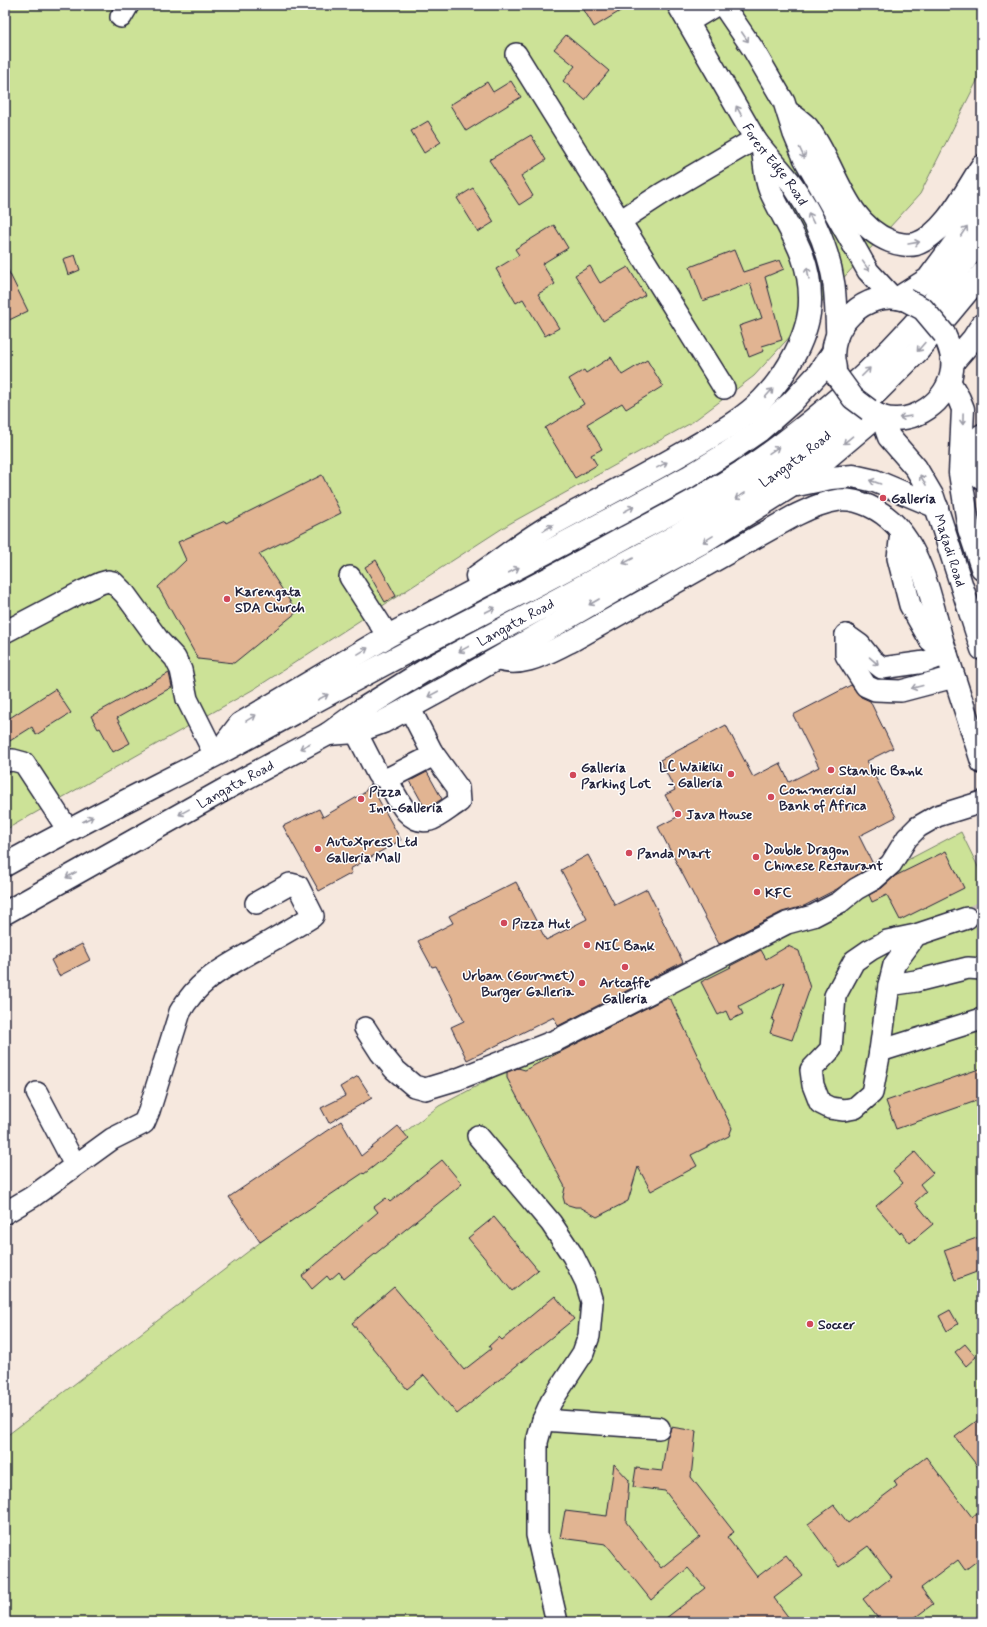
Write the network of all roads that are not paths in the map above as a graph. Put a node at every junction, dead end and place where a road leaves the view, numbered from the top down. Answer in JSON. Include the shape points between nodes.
{"nodes":[{"id":1,"x":716,"y":5,"type":"edge"},
{"id":2,"x":723,"y":5,"type":"edge"},
{"id":3,"x":683,"y":14,"type":"edge"},
{"id":4,"x":516,"y":54,"type":"dead end"},
{"id":5,"x":788,"y":112,"type":"junction"},
{"id":6,"x":759,"y":145,"type":"junction"},
{"id":7,"x":982,"y":166,"type":"edge"},
{"id":8,"x":982,"y":203,"type":"edge"},
{"id":9,"x":620,"y":221,"type":"junction"},
{"id":10,"x":982,"y":235,"type":"edge"},
{"id":11,"x":982,"y":274,"type":"edge"},
{"id":12,"x":899,"y":298,"type":"junction"},
{"id":13,"x":982,"y":325,"type":"edge"},
{"id":14,"x":834,"y":345,"type":"junction"},
{"id":15,"x":951,"y":372,"type":"junction"},
{"id":16,"x":724,"y":388,"type":"dead end"},
{"id":17,"x":876,"y":414,"type":"junction"},
{"id":18,"x":982,"y":435,"type":"edge"},
{"id":19,"x":982,"y":478,"type":"edge"},
{"id":20,"x":790,"y":487,"type":"junction"},
{"id":21,"x":936,"y":507,"type":"junction"},
{"id":22,"x":982,"y":568,"type":"edge"},
{"id":23,"x":350,"y":577,"type":"dead end"},
{"id":24,"x":5,"y":632,"type":"edge"},
{"id":25,"x":388,"y":636,"type":"junction"},
{"id":26,"x":982,"y":649,"type":"edge"},
{"id":27,"x":947,"y":654,"type":"junction"},
{"id":28,"x":496,"y":659,"type":"junction"},
{"id":29,"x":954,"y":677,"type":"junction"},
{"id":30,"x":409,"y":707,"type":"junction"},
{"id":31,"x":356,"y":732,"type":"junction"},
{"id":32,"x":328,"y":734,"type":"junction"},
{"id":33,"x":432,"y":752,"type":"junction"},
{"id":34,"x":215,"y":755,"type":"junction"},
{"id":35,"x":5,"y":761,"type":"edge"},
{"id":36,"x":982,"y":763,"type":"edge"},
{"id":37,"x":386,"y":779,"type":"junction"},
{"id":38,"x":982,"y":802,"type":"edge"},
{"id":39,"x":68,"y":830,"type":"junction"},
{"id":40,"x":5,"y":865,"type":"edge"},
{"id":41,"x":256,"y":903,"type":"dead end"},
{"id":42,"x":5,"y":913,"type":"edge"},
{"id":43,"x":967,"y":918,"type":"tunnel mouth"},
{"id":44,"x":916,"y":935,"type":"junction"},
{"id":45,"x":982,"y":969,"type":"edge"},
{"id":46,"x":889,"y":985,"type":"junction"},
{"id":47,"x":982,"y":1019,"type":"edge"},
{"id":48,"x":365,"y":1028,"type":"dead end"},
{"id":49,"x":880,"y":1051,"type":"junction"},
{"id":50,"x":38,"y":1093,"type":"dead end"},
{"id":51,"x":478,"y":1136,"type":"dead end"},
{"id":52,"x":75,"y":1165,"type":"junction"},
{"id":53,"x":5,"y":1213,"type":"edge"},
{"id":54,"x":542,"y":1420,"type":"junction"},
{"id":55,"x":659,"y":1428,"type":"dead end"},
{"id":56,"x":557,"y":1622,"type":"edge"}],
"edges":[{"from":1,"to":3,"type":"street"},
{"from":2,"to":5,"type":"street","name":"Forest Edge Road","one_way":true,"via":[[753,49]]},
{"from":6,"to":3,"type":"street","name":"Forest Edge Road","one_way":true},
{"from":4,"to":9,"type":"street"},
{"from":5,"to":7,"type":"main road","one_way":true,"via":[[807,128],[864,226],[876,235],[896,243],[915,244],[933,234],[943,225]]},
{"from":5,"to":12,"type":"street","name":"Forest Edge Road","one_way":true,"via":[[800,149],[863,263]]},
{"from":6,"to":9,"type":"street","via":[[708,168],[662,193]]},
{"from":14,"to":6,"type":"street","name":"Forest Edge Road","one_way":true,"via":[[834,285],[826,249],[793,186]]},
{"from":25,"to":6,"type":"main road","one_way":true,"via":[[550,526],[680,455],[739,419],[762,401],[779,381],[806,327],[810,297],[808,272],[795,238],[770,190]]},
{"from":12,"to":8,"type":"main road","one_way":true,"via":[[928,280]]},
{"from":9,"to":16,"type":"street"},
{"from":34,"to":10,"type":"main road","name":"Langata Road","one_way":true,"via":[[690,503],[781,445],[844,394],[906,333]]},
{"from":11,"to":32,"type":"main road","name":"Langata Road","one_way":true,"via":[[901,369],[840,424],[785,467],[672,538],[424,671]]},
{"from":12,"to":14,"type":"main road","via":[[882,298],[858,309],[848,317]]},
{"from":12,"to":15,"type":"main road","bridge":true,"via":[[923,309],[944,334],[950,347]]},
{"from":13,"to":15,"type":"main road"},
{"from":14,"to":17,"type":"main road","bridge":true,"via":[[837,376],[853,398]]},
{"from":25,"to":14,"type":"main road","one_way":true,"via":[[629,509],[727,453],[760,431],[792,402],[818,374]]},
{"from":15,"to":17,"type":"main road","one_way":true,"via":[[937,402],[925,411],[898,418]]},
{"from":15,"to":22,"type":"main road","name":"Magadi Road","one_way":true,"via":[[963,409],[960,473],[969,529]]},
{"from":17,"to":20,"type":"main road","one_way":true},
{"from":21,"to":17,"type":"main road","name":"Magadi Road","one_way":true,"via":[[923,479],[889,437]]},
{"from":18,"to":19,"type":"main road"},
{"from":21,"to":20,"type":"main road","one_way":true,"via":[[875,481],[853,476]]},
{"from":20,"to":28,"type":"main road","one_way":true,"via":[[702,543]]},
{"from":21,"to":26,"type":"main road","name":"Magadi Road"},
{"from":23,"to":25,"type":"street"},
{"from":24,"to":34,"type":"street","via":[[100,583],[113,582],[175,658],[181,670],[187,699]]},
{"from":34,"to":25,"type":"main road","one_way":true,"via":[[240,724]]},
{"from":27,"to":28,"type":"street","via":[[920,565],[909,543],[895,525],[877,510],[860,502],[840,500],[819,504],[794,516],[539,657],[506,663]]},
{"from":27,"to":29,"type":"street"},
{"from":29,"to":27,"type":"street","one_way":true,"via":[[901,691],[875,690],[866,686],[846,654],[846,635],[860,645],[882,668],[925,662]]},
{"from":28,"to":30,"type":"main road","one_way":true},
{"from":29,"to":36,"type":"street"},
{"from":30,"to":31,"type":"main road","via":[[383,722]]},
{"from":30,"to":33,"type":"street"},
{"from":31,"to":32,"type":"main road"},
{"from":31,"to":37,"type":"street","via":[[378,775]]},
{"from":32,"to":42,"type":"main road","name":"Langata Road","one_way":true},
{"from":33,"to":37,"type":"street","via":[[430,757]]},
{"from":33,"to":37,"type":"street","via":[[458,788],[459,802],[431,820],[419,820],[406,812]]},
{"from":39,"to":34,"type":"main road","name":"Langata Road","one_way":true},
{"from":35,"to":39,"type":"street","via":[[13,760],[24,764]]},
{"from":38,"to":48,"type":"street","via":[[937,816],[918,827],[907,838],[890,864],[874,879],[840,902],[813,916],[788,923],[557,1040],[458,1079],[425,1089],[414,1086],[394,1069]]},
{"from":39,"to":40,"type":"main road","name":"Langata Road"},
{"from":41,"to":52,"type":"street","via":[[290,884],[295,884],[313,916],[214,974],[198,987],[180,1012],[144,1123],[112,1139]]},
{"from":43,"to":44,"type":"street"},
{"from":44,"to":46,"type":"street","via":[[894,965]]},
{"from":44,"to":49,"type":"street","via":[[887,941],[854,961],[835,996],[830,1049],[811,1070],[813,1085],[820,1103],[844,1110],[855,1108],[861,1103],[872,1093]]},
{"from":45,"to":46,"type":"street","via":[[968,968]]},
{"from":46,"to":49,"type":"street"},
{"from":47,"to":49,"type":"street"},
{"from":50,"to":52,"type":"street"},
{"from":51,"to":54,"type":"street","via":[[570,1251],[586,1282],[592,1302],[589,1336],[583,1353]]},
{"from":52,"to":53,"type":"street","via":[[32,1197]]},
{"from":54,"to":55,"type":"street"},
{"from":54,"to":56,"type":"street","via":[[537,1442],[537,1535]]}]}
